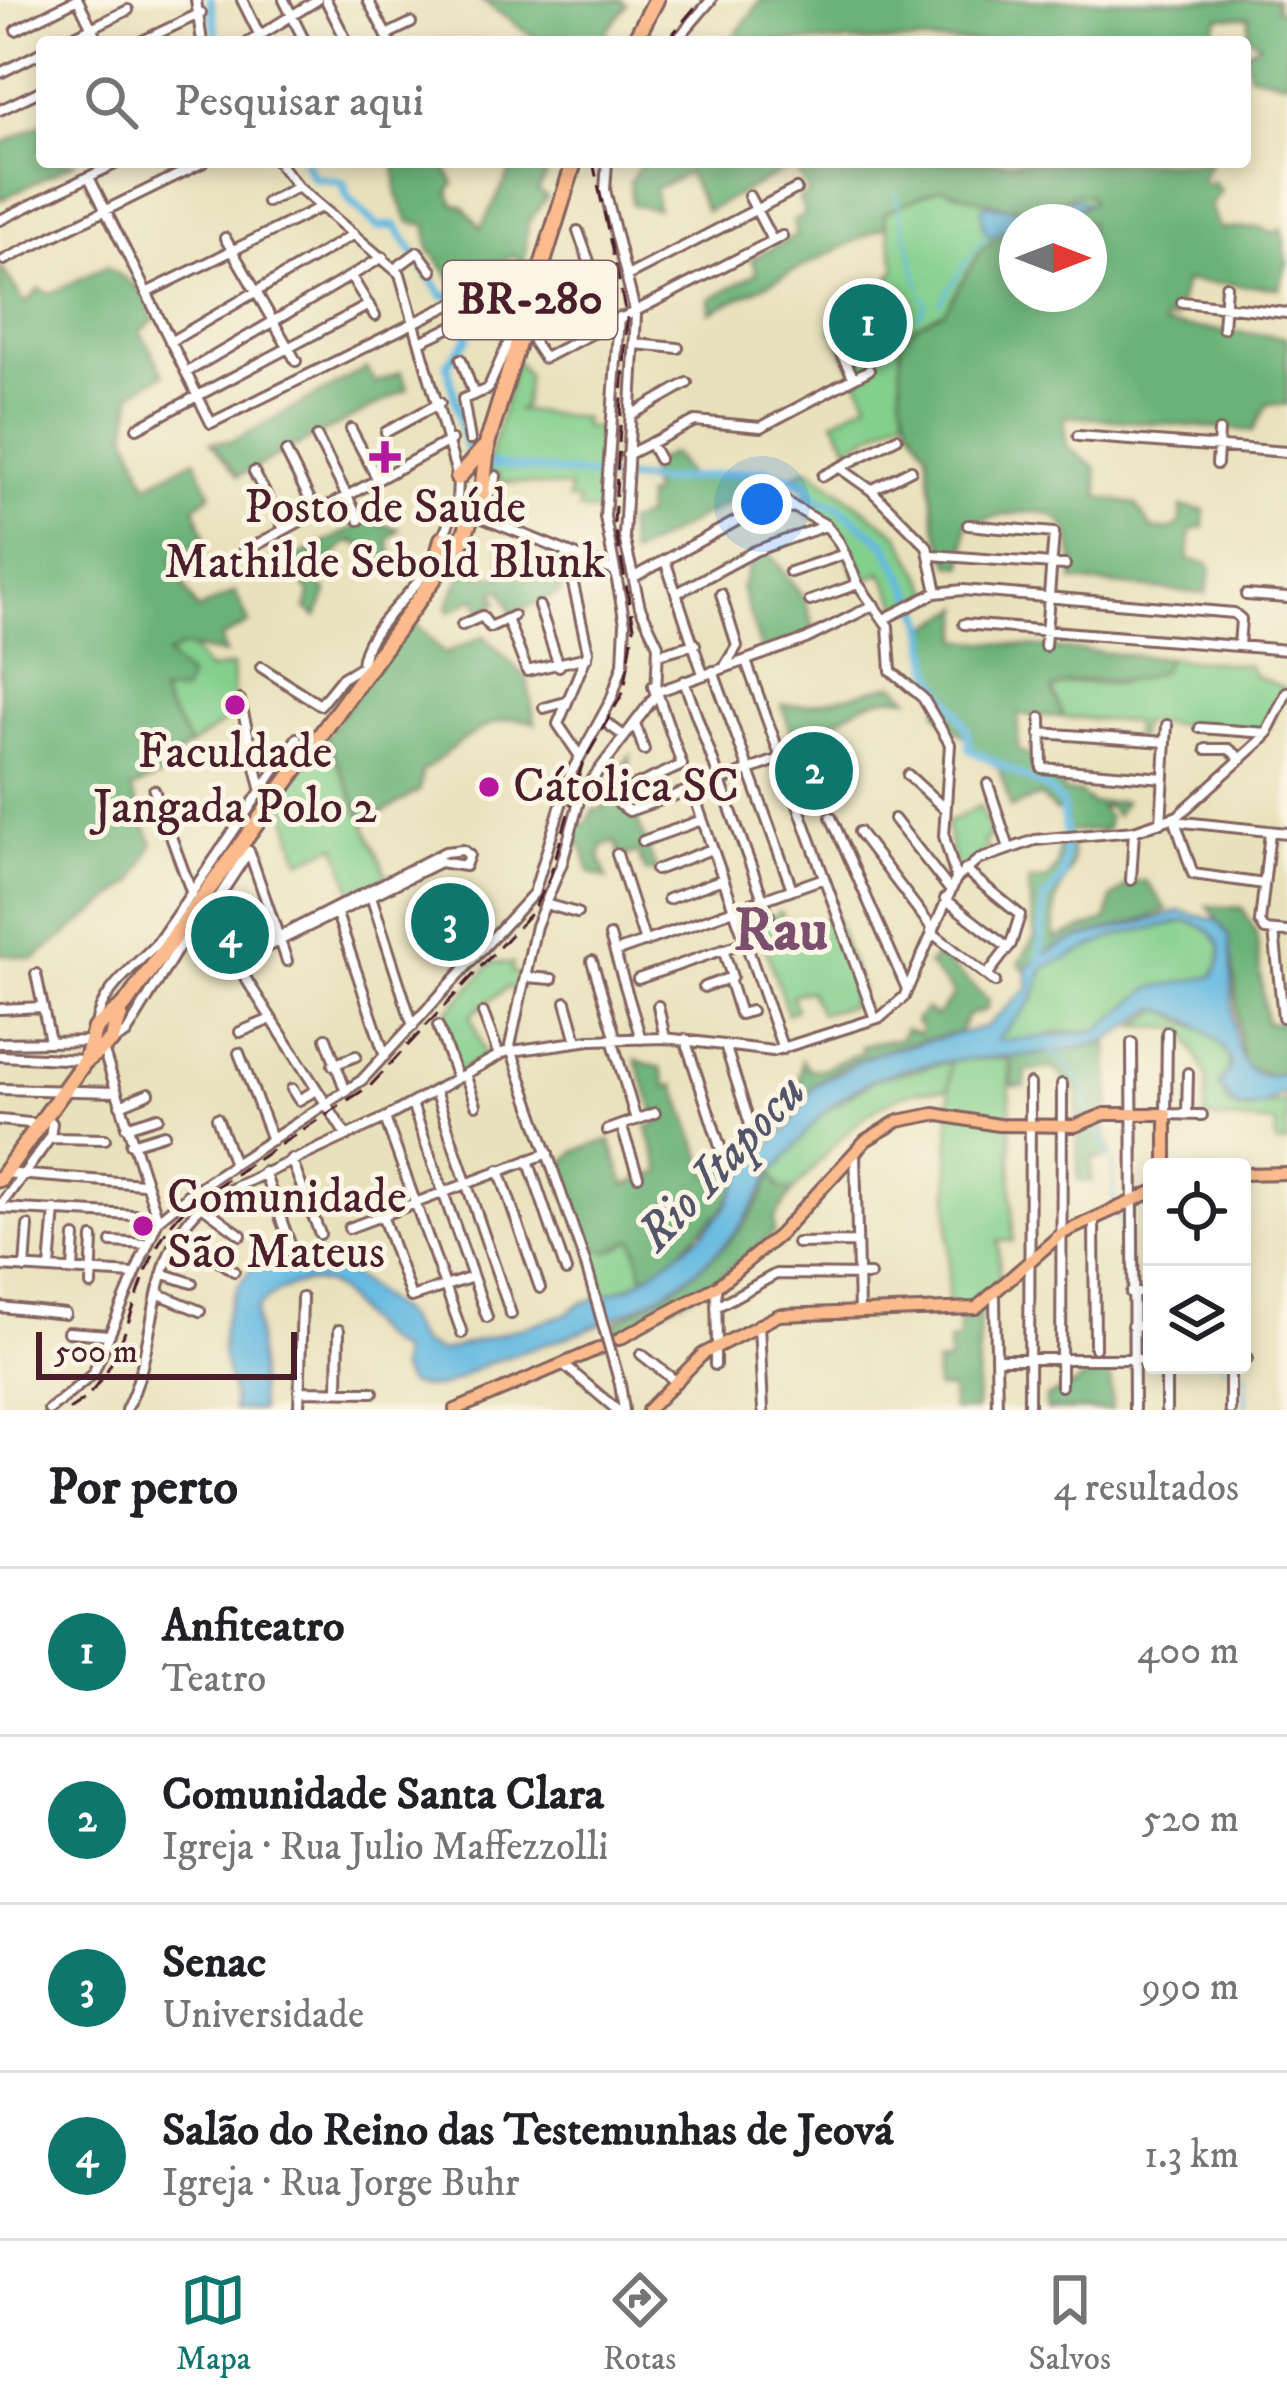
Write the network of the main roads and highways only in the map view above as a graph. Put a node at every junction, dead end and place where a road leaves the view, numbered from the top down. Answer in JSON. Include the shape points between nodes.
{"nodes":[{"id":1,"x":656,"y":0,"type":"edge"},
{"id":2,"x":637,"y":36,"type":"edge"},
{"id":3,"x":572,"y":168,"type":"edge"},
{"id":4,"x":488,"y":439,"type":"junction"},
{"id":5,"x":460,"y":472,"type":"road end"},
{"id":6,"x":442,"y":539,"type":"road end"},
{"id":7,"x":431,"y":572,"type":"junction"},
{"id":8,"x":1166,"y":1158,"type":"edge"},
{"id":9,"x":1287,"y":1173,"type":"edge"},
{"id":10,"x":1251,"y":1174,"type":"edge"},
{"id":11,"x":8,"y":1177,"type":"edge"},
{"id":12,"x":1143,"y":1196,"type":"edge"},
{"id":13,"x":619,"y":1339,"type":"dead end"},
{"id":14,"x":605,"y":1346,"type":"dead end"},
{"id":15,"x":661,"y":1403,"type":"edge"},
{"id":16,"x":461,"y":1408,"type":"edge"},
{"id":17,"x":648,"y":1410,"type":"edge"}],
"edges":[{"from":1,"to":2,"type":"highway"},
{"from":3,"to":4,"type":"highway","number":"BR-280"},
{"from":4,"to":5,"type":"highway"},
{"from":4,"to":7,"type":"highway","number":"BR-280","via":[[469,512]]},
{"from":6,"to":7,"type":"highway"},
{"from":7,"to":11,"type":"highway","number":"BR-280","via":[[266,794],[237,853]]},
{"from":8,"to":13,"type":"main road","via":[[1166,1114],[1105,1114],[1062,1126],[920,1115],[884,1128],[855,1151],[779,1235],[716,1287]]},
{"from":9,"to":10,"type":"main road"},
{"from":12,"to":15,"type":"main road","via":[[1061,1234],[995,1297],[960,1312],[798,1311],[759,1323],[674,1380]]},
{"from":14,"to":16,"type":"main road"},
{"from":15,"to":17,"type":"main road"}]}
